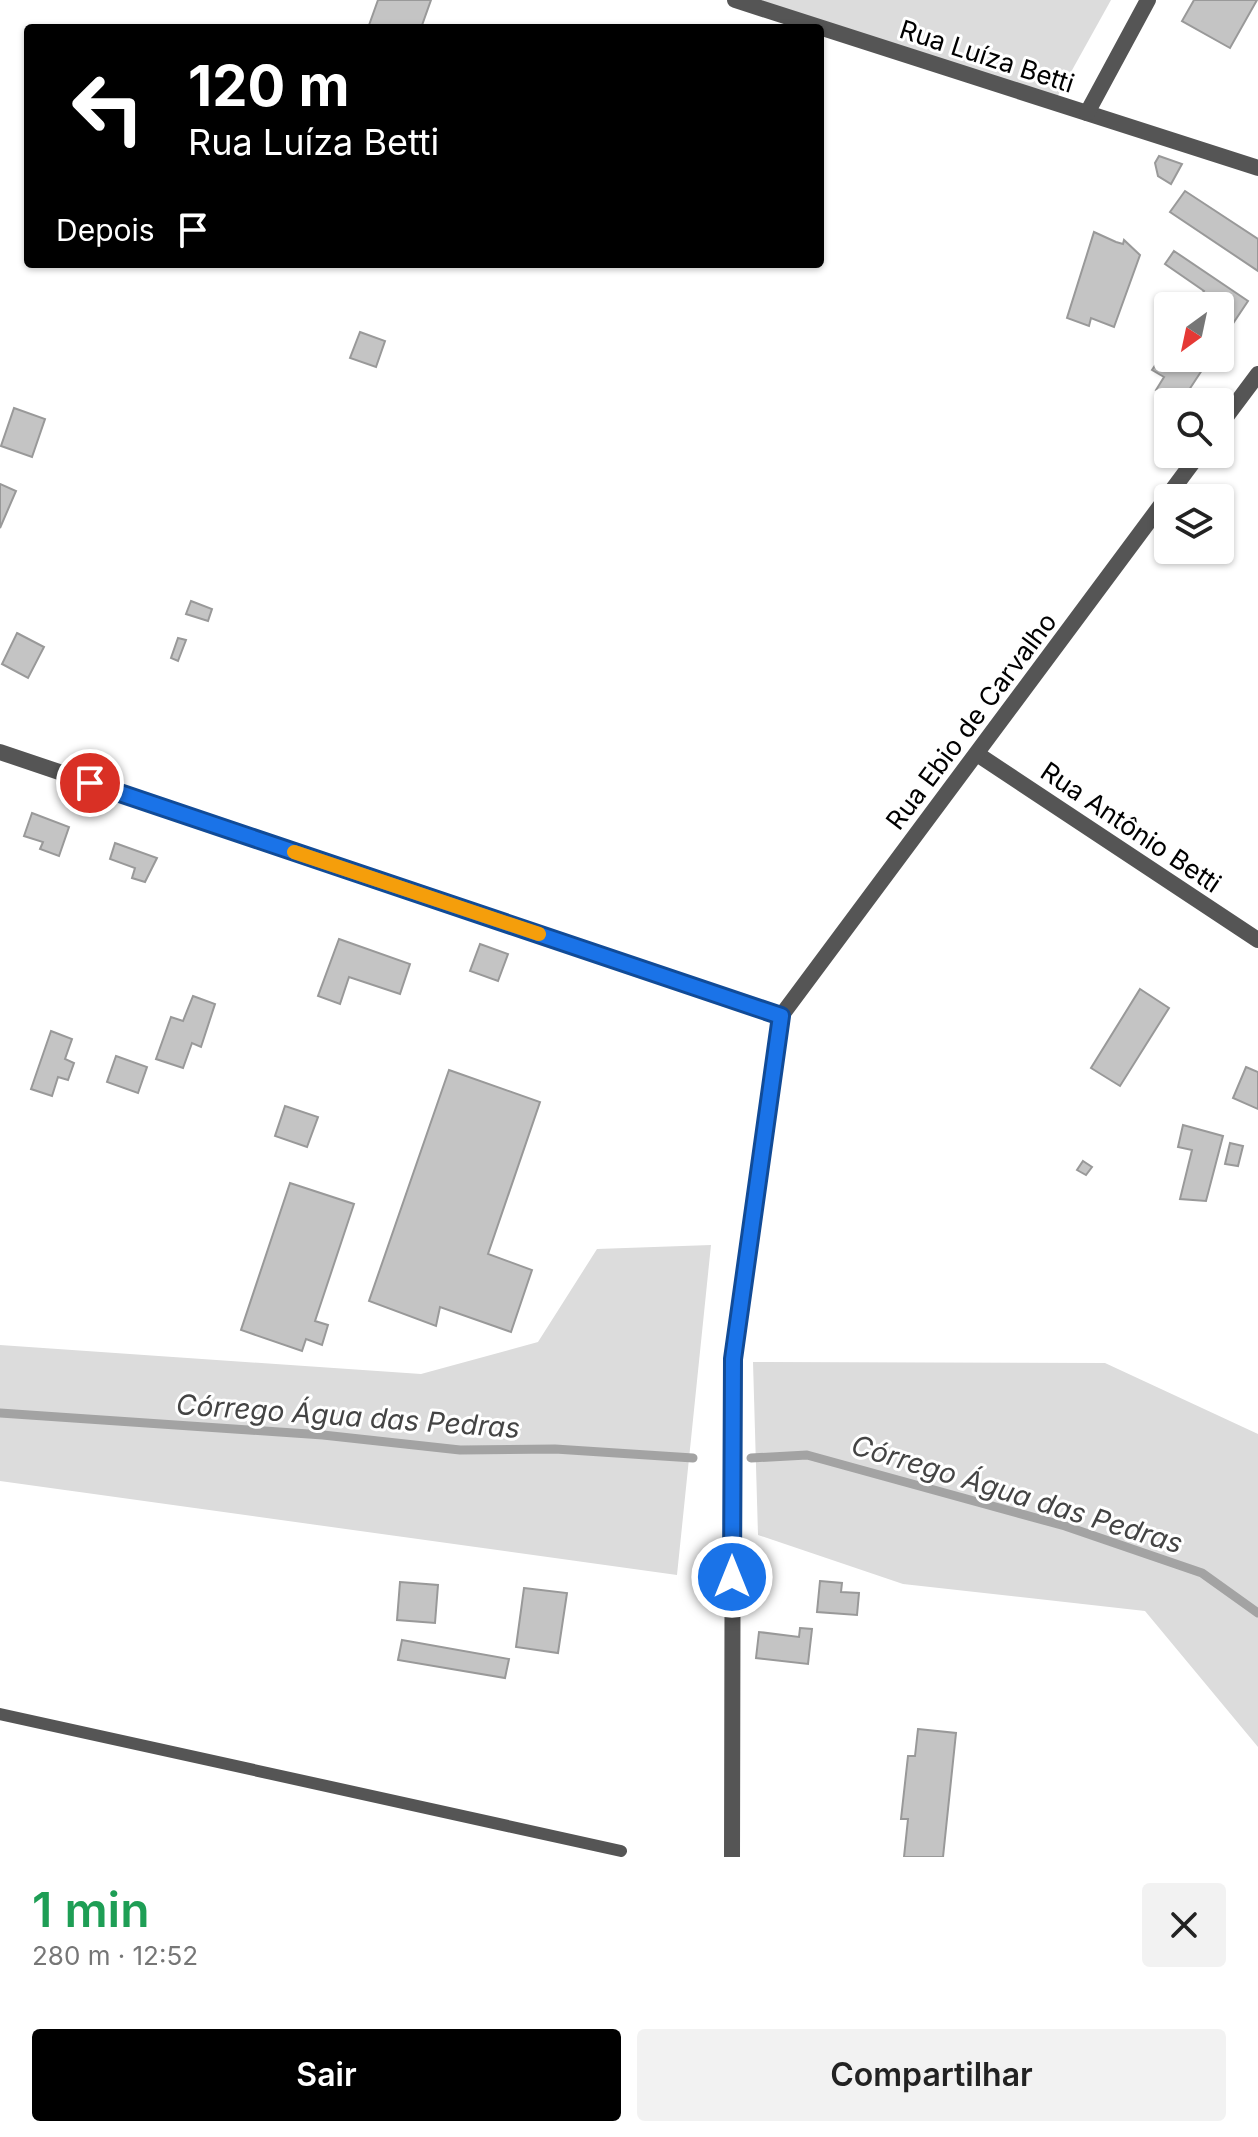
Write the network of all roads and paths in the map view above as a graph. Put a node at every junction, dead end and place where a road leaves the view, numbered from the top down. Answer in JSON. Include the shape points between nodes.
{"nodes":[{"id":1,"x":735,"y":0,"type":"edge"},
{"id":2,"x":1148,"y":0,"type":"edge"},
{"id":3,"x":810,"y":24,"type":"edge"},
{"id":4,"x":824,"y":29,"type":"edge"},
{"id":5,"x":1087,"y":113,"type":"junction"},
{"id":6,"x":1258,"y":168,"type":"edge"},
{"id":7,"x":1258,"y":374,"type":"edge"},
{"id":8,"x":1234,"y":406,"type":"edge"},
{"id":9,"x":1189,"y":468,"type":"edge"},
{"id":10,"x":0,"y":752,"type":"edge"},
{"id":11,"x":977,"y":754,"type":"junction"},
{"id":12,"x":1258,"y":940,"type":"edge"},
{"id":13,"x":781,"y":1016,"type":"junction"},
{"id":14,"x":0,"y":1714,"type":"edge"},
{"id":15,"x":621,"y":1851,"type":"dead end"},
{"id":16,"x":732,"y":1857,"type":"edge"}],
"edges":[{"from":1,"to":3,"type":"street","name":"Rua Luíza Betti"},
{"from":2,"to":5,"type":"street"},
{"from":4,"to":5,"type":"street","name":"Rua Luíza Betti"},
{"from":5,"to":6,"type":"street"},
{"from":7,"to":8,"type":"street"},
{"from":9,"to":11,"type":"street","name":"Rua Ebio de Carvalho"},
{"from":10,"to":13,"type":"street"},
{"from":11,"to":12,"type":"street","name":"Rua Antônio Betti"},
{"from":11,"to":13,"type":"street","name":"Rua Ebio de Carvalho"},
{"from":13,"to":16,"type":"street","via":[[733,1359]]},
{"from":14,"to":15,"type":"lane"}]}
